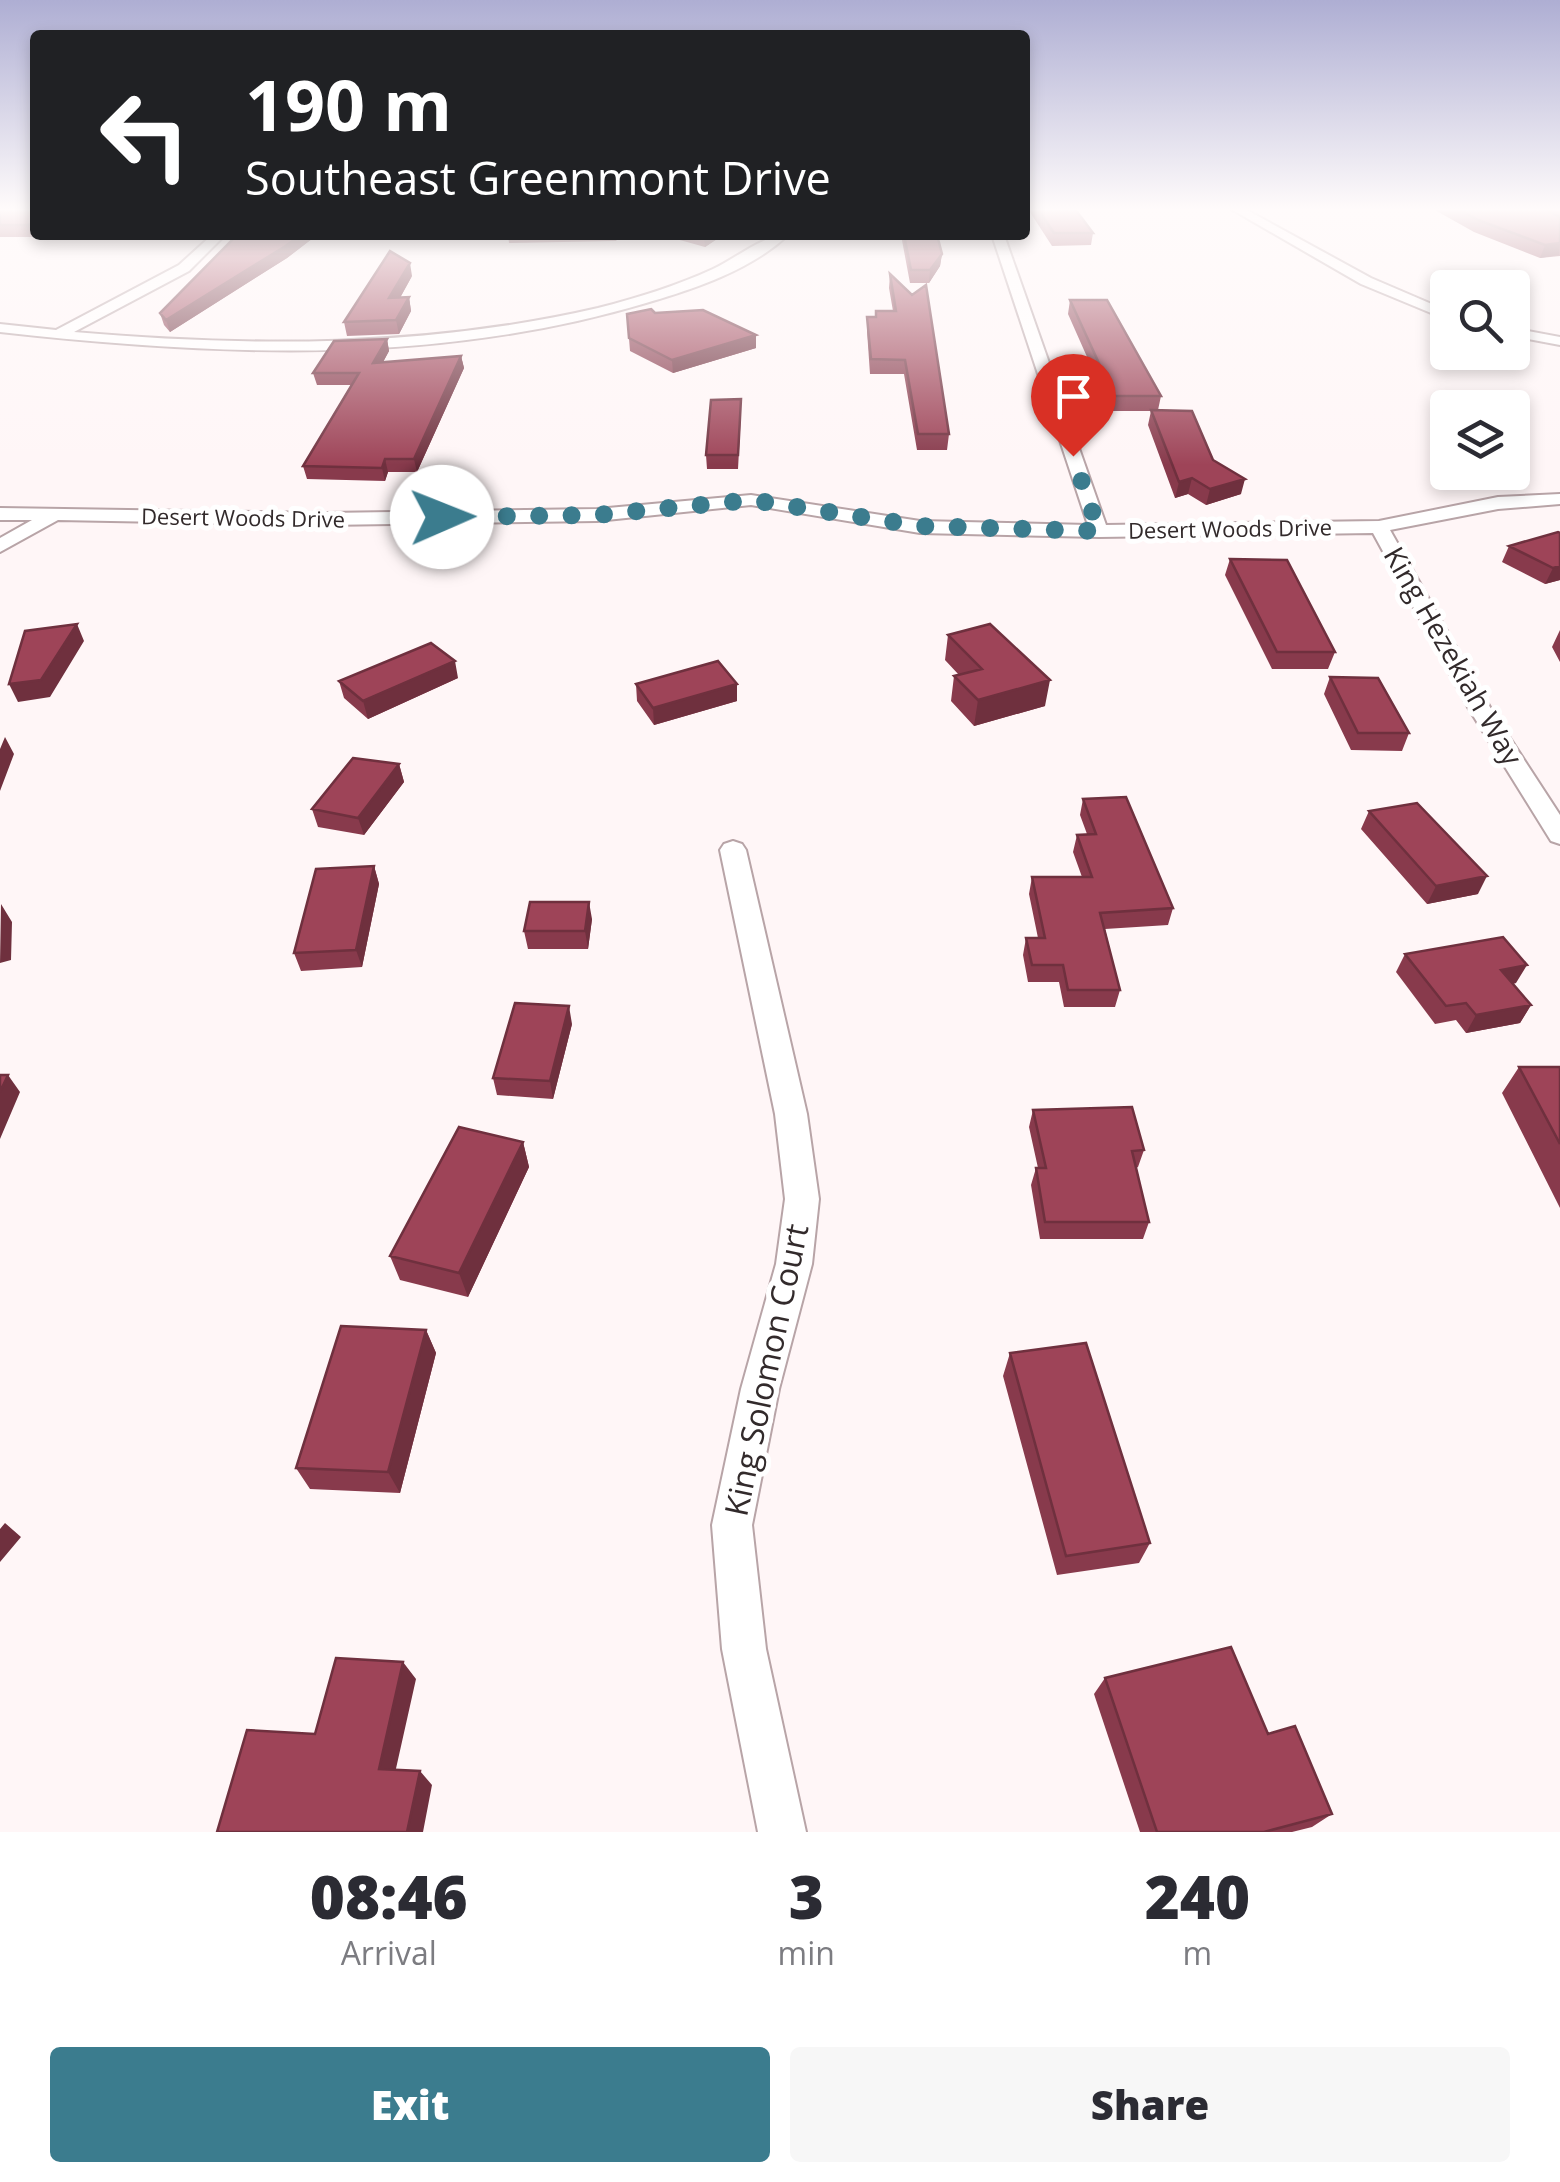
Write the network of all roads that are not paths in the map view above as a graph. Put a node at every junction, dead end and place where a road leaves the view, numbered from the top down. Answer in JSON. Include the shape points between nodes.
{"nodes":[{"id":1,"x":134,"y":294,"type":"edge"},
{"id":2,"x":658,"y":294,"type":"edge"},
{"id":3,"x":1018,"y":294,"type":"edge"},
{"id":4,"x":1392,"y":294,"type":"edge"},
{"id":5,"x":1430,"y":310,"type":"edge"},
{"id":6,"x":0,"y":328,"type":"edge"},
{"id":7,"x":57,"y":335,"type":"junction"},
{"id":8,"x":1530,"y":335,"type":"edge"},
{"id":9,"x":1560,"y":340,"type":"edge"},
{"id":10,"x":1560,"y":499,"type":"edge"},
{"id":11,"x":0,"y":514,"type":"edge"},
{"id":12,"x":54,"y":515,"type":"junction"},
{"id":13,"x":1379,"y":526,"type":"junction"},
{"id":14,"x":1099,"y":531,"type":"junction"},
{"id":15,"x":0,"y":546,"type":"edge"},
{"id":16,"x":1560,"y":835,"type":"edge"},
{"id":17,"x":733,"y":850,"type":"dead end"},
{"id":18,"x":782,"y":1832,"type":"edge"}],
"edges":[{"from":1,"to":7,"type":"street"},
{"from":2,"to":7,"type":"street","via":[[551,323],[378,346],[165,346]]},
{"from":3,"to":14,"type":"street"},
{"from":4,"to":5,"type":"street"},
{"from":6,"to":7,"type":"street"},
{"from":8,"to":9,"type":"street"},
{"from":10,"to":13,"type":"street","name":"Desert Woods Drive","via":[[1498,502]]},
{"from":11,"to":12,"type":"street","name":"Desert Woods Drive"},
{"from":12,"to":14,"type":"street","name":"Desert Woods Drive","via":[[597,515],[752,500],[920,526]]},
{"from":12,"to":15,"type":"street"},
{"from":13,"to":14,"type":"street","name":"Desert Woods Drive"},
{"from":13,"to":16,"type":"street","name":"King Hezekiah Way","via":[[1480,709]]},
{"from":17,"to":18,"type":"street","name":"King Solomon Court","via":[[791,1114],[802,1199],[794,1264],[732,1525],[744,1649]]}]}
